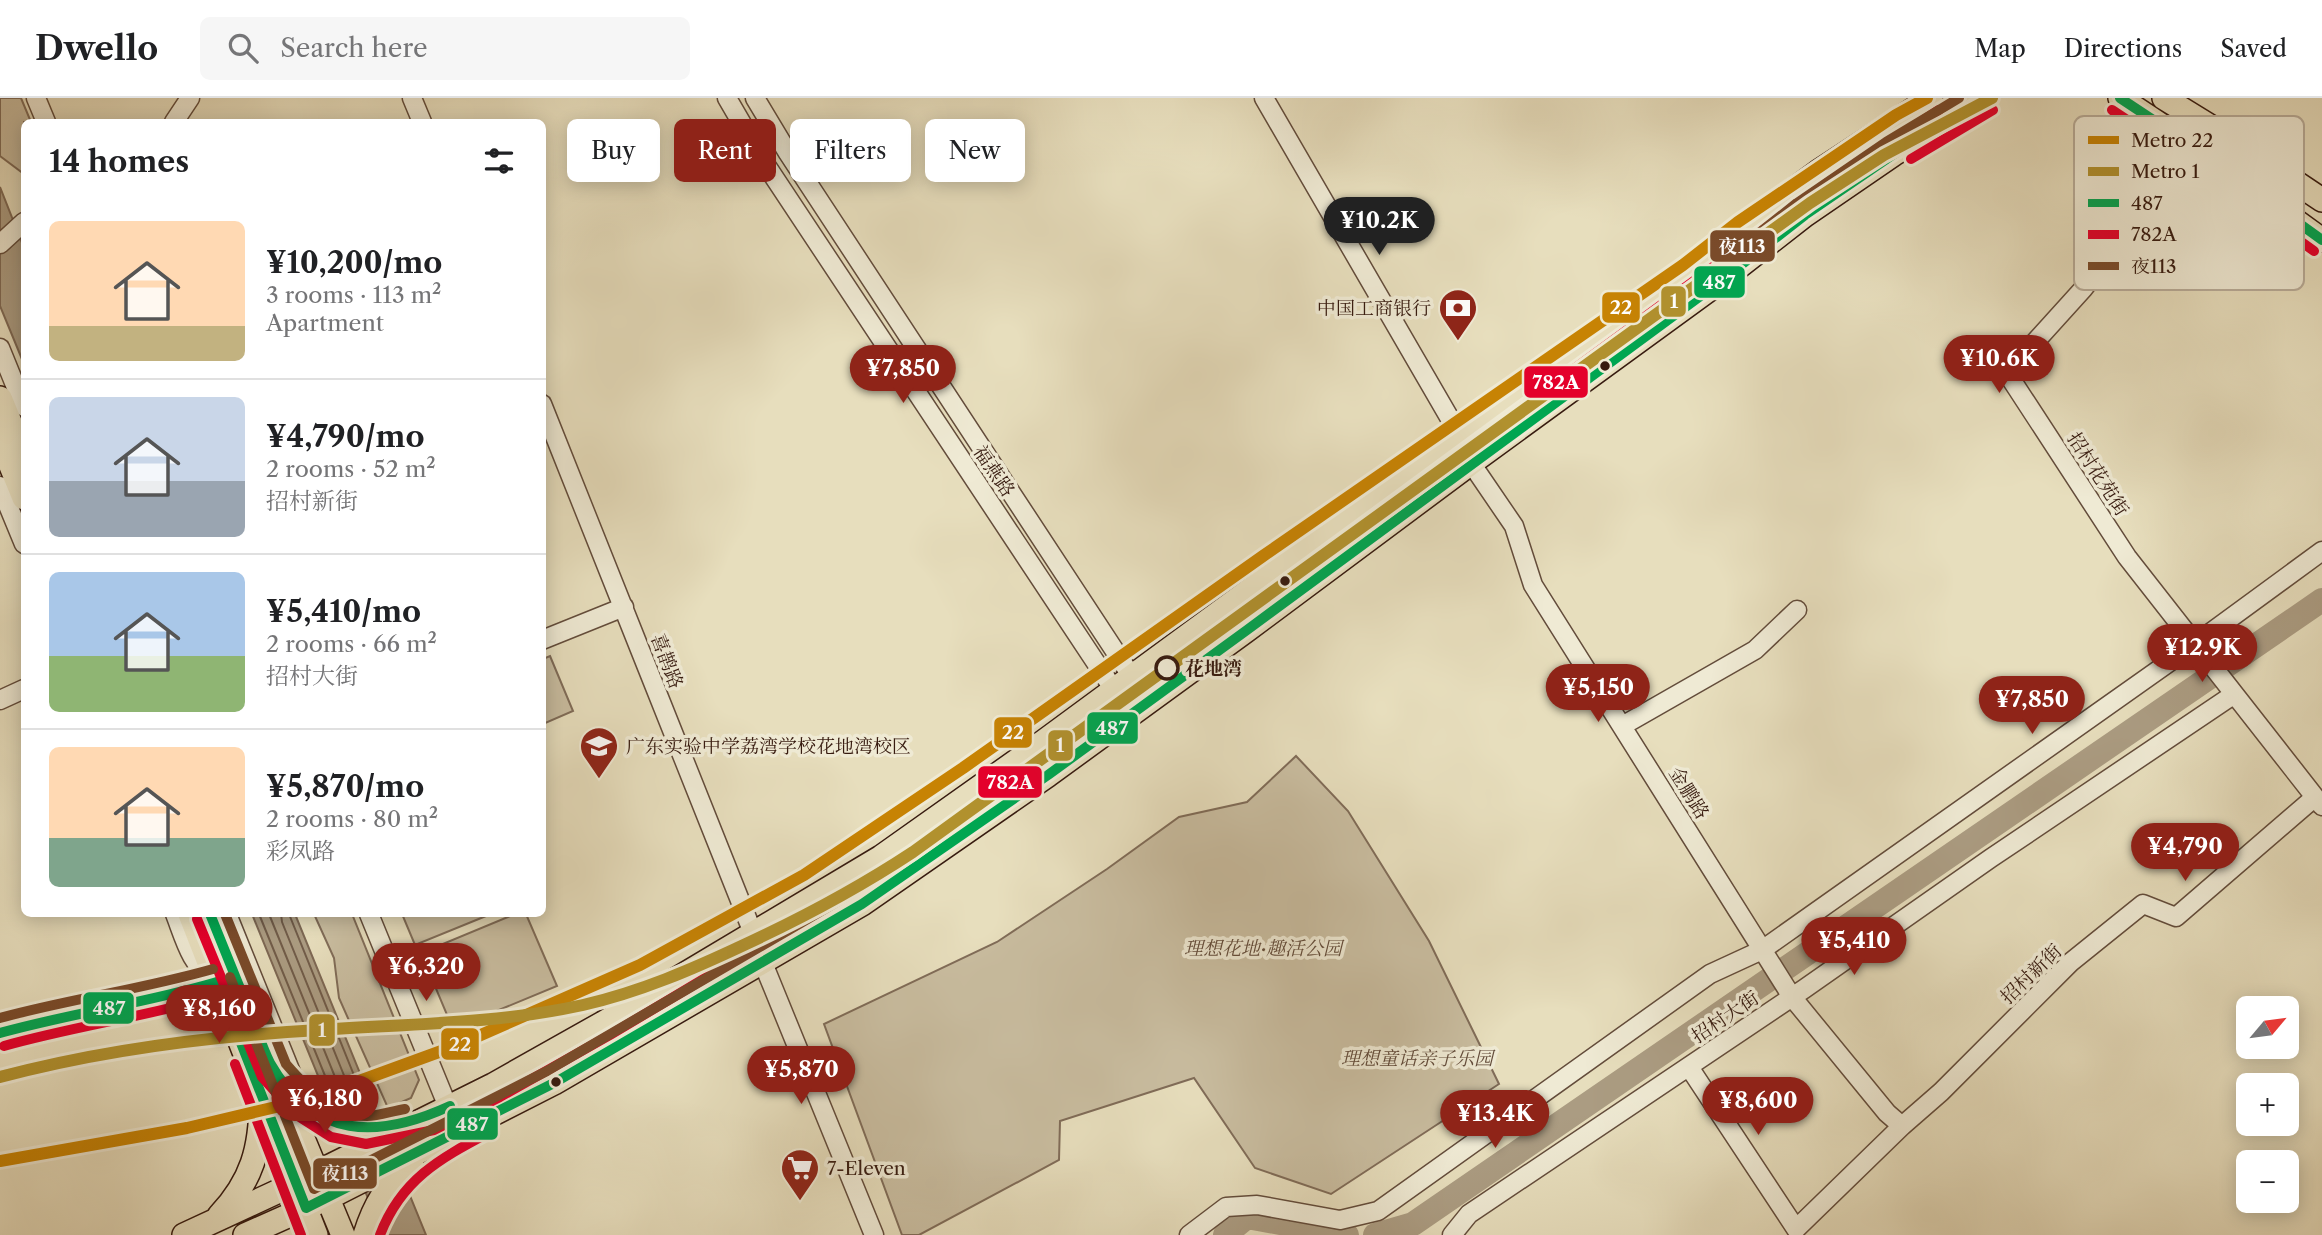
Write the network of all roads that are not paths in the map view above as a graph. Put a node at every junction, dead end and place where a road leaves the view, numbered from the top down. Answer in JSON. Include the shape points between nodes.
{"nodes":[{"id":1,"x":36,"y":98,"type":"edge"},
{"id":2,"x":190,"y":98,"type":"edge"},
{"id":3,"x":412,"y":98,"type":"edge"},
{"id":4,"x":727,"y":98,"type":"edge"},
{"id":5,"x":755,"y":98,"type":"edge"},
{"id":6,"x":1264,"y":98,"type":"edge"},
{"id":7,"x":1931,"y":98,"type":"edge"},
{"id":8,"x":1986,"y":98,"type":"edge"},
{"id":9,"x":2120,"y":98,"type":"edge"},
{"id":10,"x":2164,"y":98,"type":"edge"},
{"id":11,"x":2199,"y":98,"type":"edge"},
{"id":12,"x":2147,"y":116,"type":"edge"},
{"id":13,"x":2193,"y":116,"type":"edge"},
{"id":14,"x":2213,"y":116,"type":"edge"},
{"id":15,"x":45,"y":119,"type":"edge"},
{"id":16,"x":176,"y":119,"type":"edge"},
{"id":17,"x":421,"y":119,"type":"edge"},
{"id":18,"x":2304,"y":188,"type":"edge"},
{"id":19,"x":2322,"y":200,"type":"edge"},
{"id":20,"x":21,"y":225,"type":"edge"},
{"id":21,"x":2304,"y":227,"type":"edge"},
{"id":22,"x":2322,"y":240,"type":"edge"},
{"id":23,"x":0,"y":244,"type":"edge"},
{"id":24,"x":2082,"y":290,"type":"edge"},
{"id":25,"x":0,"y":348,"type":"edge"},
{"id":26,"x":0,"y":398,"type":"edge"},
{"id":27,"x":21,"y":400,"type":"edge"},
{"id":28,"x":546,"y":414,"type":"edge"},
{"id":29,"x":1460,"y":436,"type":"junction"},
{"id":30,"x":0,"y":439,"type":"edge"},
{"id":31,"x":21,"y":449,"type":"edge"},
{"id":32,"x":1471,"y":463,"type":"junction"},
{"id":33,"x":0,"y":486,"type":"edge"},
{"id":34,"x":21,"y":491,"type":"edge"},
{"id":35,"x":21,"y":537,"type":"edge"},
{"id":36,"x":2322,"y":551,"type":"edge"},
{"id":37,"x":624,"y":607,"type":"junction"},
{"id":38,"x":1797,"y":610,"type":"dead end"},
{"id":39,"x":546,"y":638,"type":"edge"},
{"id":40,"x":2199,"y":649,"type":"junction"},
{"id":41,"x":1123,"y":683,"type":"junction"},
{"id":42,"x":21,"y":690,"type":"edge"},
{"id":43,"x":2232,"y":692,"type":"junction"},
{"id":44,"x":0,"y":700,"type":"edge"},
{"id":45,"x":1622,"y":726,"type":"junction"},
{"id":46,"x":2318,"y":802,"type":"edge"},
{"id":47,"x":176,"y":917,"type":"edge"},
{"id":48,"x":191,"y":917,"type":"edge"},
{"id":49,"x":210,"y":917,"type":"edge"},
{"id":50,"x":228,"y":917,"type":"edge"},
{"id":51,"x":370,"y":917,"type":"edge"},
{"id":52,"x":752,"y":933,"type":"junction"},
{"id":53,"x":1765,"y":955,"type":"junction"},
{"id":54,"x":764,"y":963,"type":"junction"},
{"id":55,"x":217,"y":982,"type":"junction"},
{"id":56,"x":1790,"y":995,"type":"junction"},
{"id":57,"x":0,"y":1033,"type":"edge"},
{"id":58,"x":281,"y":1066,"type":"junction"},
{"id":59,"x":1689,"y":1067,"type":"junction"},
{"id":60,"x":261,"y":1091,"type":"junction"},
{"id":61,"x":295,"y":1102,"type":"junction"},
{"id":62,"x":423,"y":1119,"type":"junction"},
{"id":63,"x":1902,"y":1126,"type":"junction"},
{"id":64,"x":428,"y":1150,"type":"junction"},
{"id":65,"x":317,"y":1173,"type":"junction"},
{"id":66,"x":296,"y":1183,"type":"junction"},
{"id":67,"x":328,"y":1198,"type":"junction"},
{"id":68,"x":306,"y":1208,"type":"junction"},
{"id":69,"x":216,"y":1229,"type":"edge"},
{"id":70,"x":184,"y":1235,"type":"edge"},
{"id":71,"x":245,"y":1235,"type":"edge"},
{"id":72,"x":316,"y":1235,"type":"edge"},
{"id":73,"x":343,"y":1235,"type":"edge"},
{"id":74,"x":365,"y":1235,"type":"edge"},
{"id":75,"x":874,"y":1235,"type":"edge"},
{"id":76,"x":1189,"y":1235,"type":"edge"},
{"id":77,"x":1452,"y":1235,"type":"edge"}],
"edges":[{"from":1,"to":15,"type":"street"},
{"from":2,"to":16,"type":"street"},
{"from":3,"to":17,"type":"street"},
{"from":4,"to":41,"type":"street","name":"福燕路","via":[[766,165]]},
{"from":5,"to":41,"type":"street","name":"福燕路"},
{"from":6,"to":29,"type":"street"},
{"from":7,"to":29,"type":"main road","via":[[1818,172]]},
{"from":8,"to":32,"type":"main road","via":[[1805,215]]},
{"from":9,"to":12,"type":"main road"},
{"from":10,"to":13,"type":"main road"},
{"from":11,"to":14,"type":"main road"},
{"from":18,"to":19,"type":"main road"},
{"from":20,"to":23,"type":"street"},
{"from":21,"to":22,"type":"main road"},
{"from":24,"to":40,"type":"street","name":"招村花苑街","via":[[2007,373],[2127,557]]},
{"from":25,"to":27,"type":"street"},
{"from":26,"to":31,"type":"main road"},
{"from":28,"to":37,"type":"street","name":"喜鹊路"},
{"from":29,"to":41,"type":"main road"},
{"from":30,"to":34,"type":"main road"},
{"from":32,"to":45,"type":"street","name":"金鹏路","via":[[1514,526],[1533,585]]},
{"from":32,"to":54,"type":"main road","via":[[1048,775],[862,904]]},
{"from":33,"to":35,"type":"street"},
{"from":36,"to":40,"type":"street"},
{"from":37,"to":39,"type":"street"},
{"from":37,"to":52,"type":"street","name":"喜鹊路"},
{"from":38,"to":45,"type":"street","via":[[1755,650]]},
{"from":40,"to":43,"type":"street","name":"招村花苑街"},
{"from":40,"to":53,"type":"street"},
{"from":41,"to":52,"type":"main road","via":[[881,857]]},
{"from":42,"to":44,"type":"street"},
{"from":43,"to":46,"type":"street","name":"招村花苑街"},
{"from":43,"to":56,"type":"street","name":"招村大街"},
{"from":45,"to":53,"type":"street","name":"金鹏路"},
{"from":46,"to":63,"type":"street","name":"招村新街","via":[[2176,917],[2143,904],[2071,962]]},
{"from":47,"to":55,"type":"street","via":[[191,955],[203,974]]},
{"from":48,"to":55,"type":"main road"},
{"from":49,"to":58,"type":"main road"},
{"from":50,"to":58,"type":"street"},
{"from":51,"to":62,"type":"street"},
{"from":52,"to":62,"type":"main road","via":[[603,1023]]},
{"from":53,"to":56,"type":"street","name":"金鹏路"},
{"from":53,"to":76,"type":"street","via":[[1710,974],[1378,1211],[1340,1220],[1257,1205],[1226,1207]]},
{"from":54,"to":64,"type":"main road"},
{"from":54,"to":75,"type":"street"},
{"from":55,"to":57,"type":"street"},
{"from":55,"to":60,"type":"main road"},
{"from":56,"to":59,"type":"street","name":"招村大街"},
{"from":56,"to":63,"type":"street","name":"金鹏路"},
{"from":58,"to":61,"type":"main road"},
{"from":59,"to":63,"type":"street","name":"招村新街","via":[[1796,1229]]},
{"from":59,"to":77,"type":"street","name":"招村大街","via":[[1469,1213]]},
{"from":60,"to":66,"type":"main road"},
{"from":60,"to":69,"type":"main road","via":[[258,1145],[252,1165]]},
{"from":61,"to":62,"type":"main road","via":[[346,1128],[367,1130]]},
{"from":61,"to":65,"type":"main road"},
{"from":62,"to":65,"type":"main road"},
{"from":64,"to":67,"type":"main road"},
{"from":64,"to":74,"type":"main road","via":[[388,1186]]},
{"from":65,"to":66,"type":"main road"},
{"from":65,"to":67,"type":"main road"},
{"from":66,"to":68,"type":"main road"},
{"from":66,"to":69,"type":"main road"},
{"from":67,"to":68,"type":"main road"},
{"from":67,"to":73,"type":"main road"},
{"from":68,"to":71,"type":"main road"},
{"from":68,"to":72,"type":"main road"},
{"from":69,"to":70,"type":"main road"}]}
